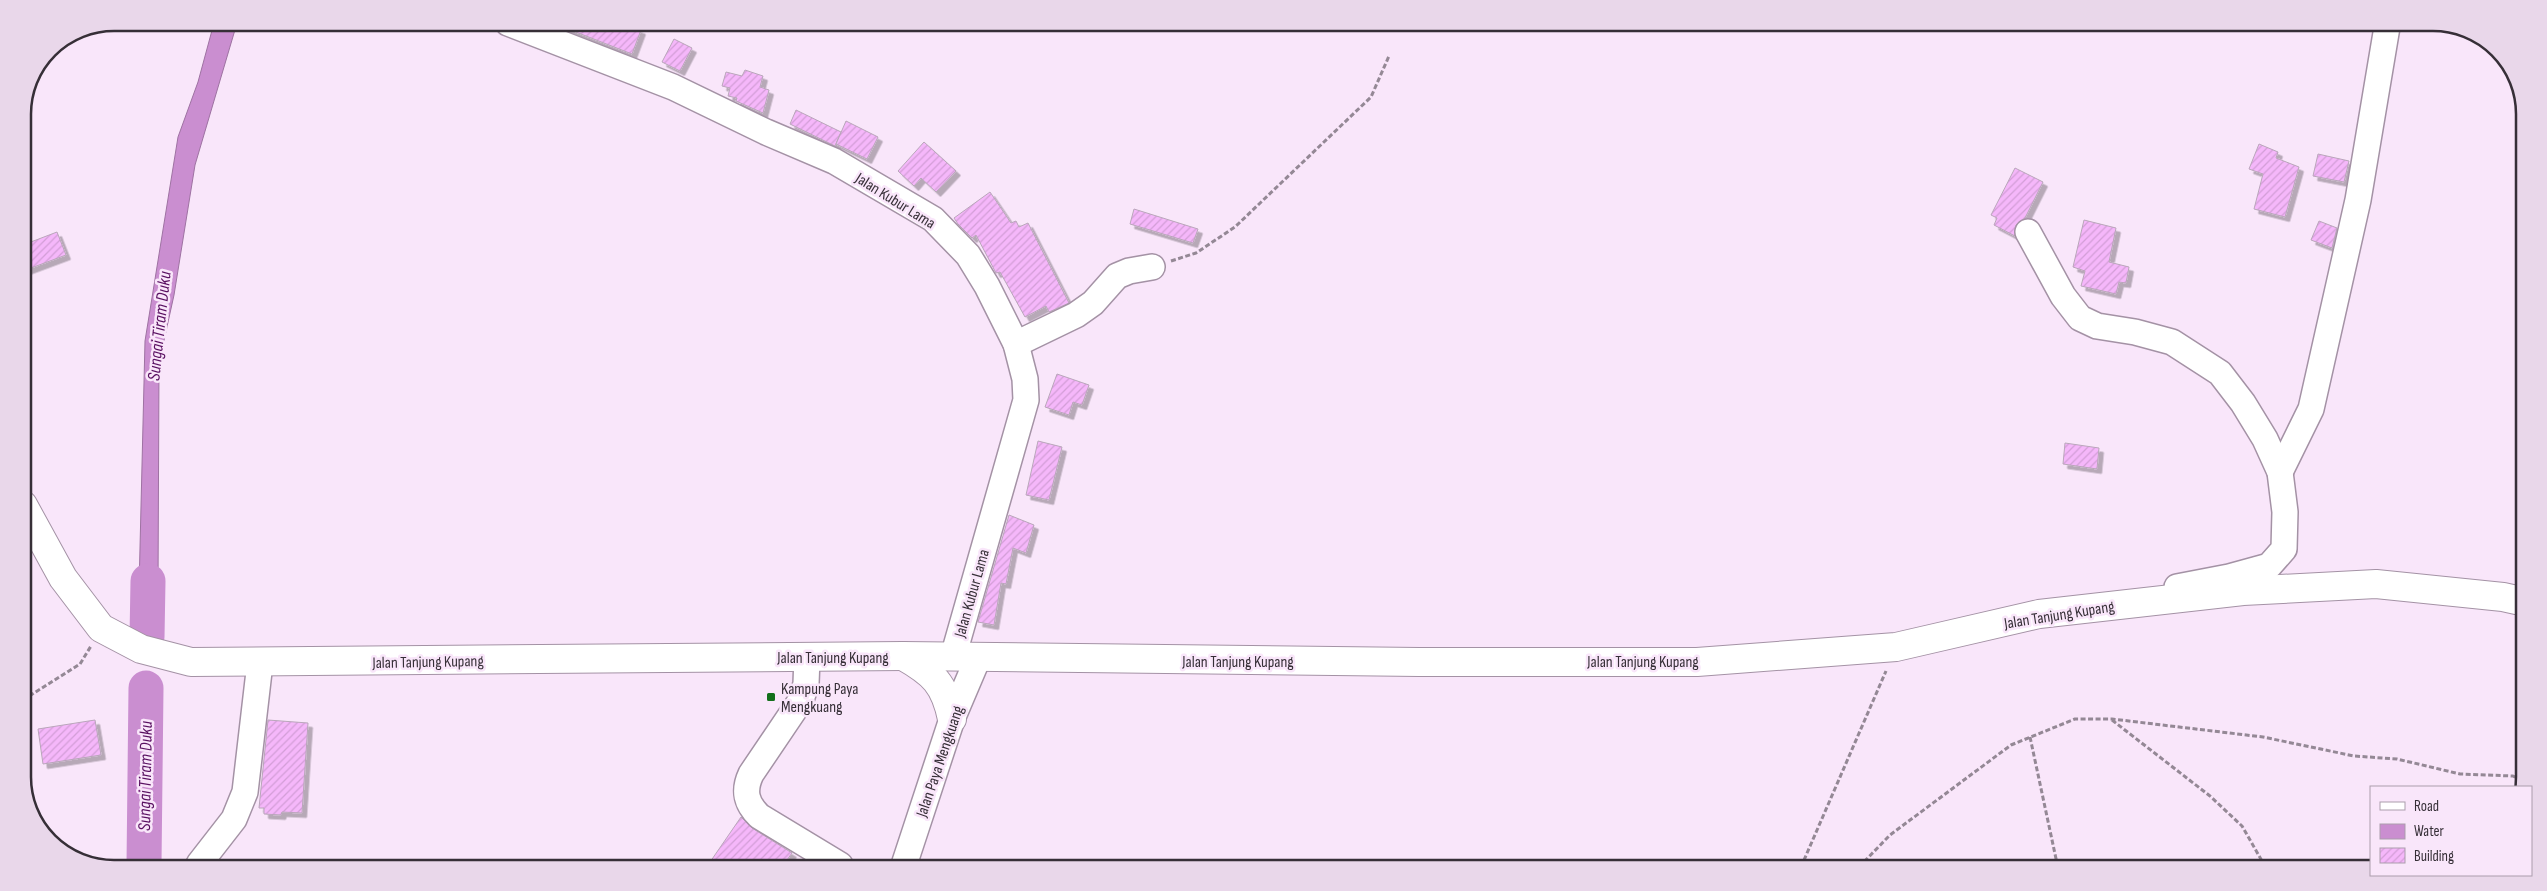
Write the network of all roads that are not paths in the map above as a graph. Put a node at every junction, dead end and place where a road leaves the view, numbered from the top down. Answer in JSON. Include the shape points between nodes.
{"nodes":[{"id":1,"x":529,"y":31,"type":"edge"},
{"id":2,"x":2386,"y":31,"type":"edge"},
{"id":3,"x":2028,"y":232,"type":"dead end"},
{"id":4,"x":1152,"y":267,"type":"road end"},
{"id":5,"x":1016,"y":344,"type":"junction"},
{"id":6,"x":2280,"y":472,"type":"junction"},
{"id":7,"x":31,"y":520,"type":"edge"},
{"id":8,"x":2516,"y":600,"type":"edge"},
{"id":9,"x":2039,"y":614,"type":"junction"},
{"id":10,"x":903,"y":656,"type":"junction"},
{"id":11,"x":807,"y":657,"type":"junction"},
{"id":12,"x":966,"y":657,"type":"junction"},
{"id":13,"x":260,"y":662,"type":"junction"},
{"id":14,"x":952,"y":719,"type":"junction"},
{"id":15,"x":202,"y":860,"type":"edge"},
{"id":16,"x":832,"y":860,"type":"edge"},
{"id":17,"x":906,"y":860,"type":"edge"}],
"edges":[{"from":1,"to":5,"type":"street","name":"Jalan Kubur Lama","via":[[673,86],[834,161],[933,219],[968,255],[988,286]]},
{"from":2,"to":6,"type":"street","via":[[2358,200],[2311,409]]},
{"from":3,"to":6,"type":"street","via":[[2063,296],[2080,318],[2097,326],[2172,342],[2220,373],[2265,439]]},
{"from":4,"to":5,"type":"street","via":[[1117,276],[1093,303],[1076,315]]},
{"from":5,"to":12,"type":"street","name":"Jalan Kubur Lama","via":[[1025,378],[1026,400]]},
{"from":6,"to":9,"type":"street","via":[[2285,512],[2284,549],[2269,566],[2229,577]]},
{"from":7,"to":13,"type":"main road","name":"Jalan Tanjung Kupang","via":[[63,578],[101,628],[141,650],[191,662]]},
{"from":8,"to":9,"type":"main road","name":"Jalan Tanjung Kupang","via":[[2376,584],[2244,591]]},
{"from":9,"to":12,"type":"main road","name":"Jalan Tanjung Kupang","via":[[1896,647],[1697,662]]},
{"from":10,"to":11,"type":"main road","name":"Jalan Tanjung Kupang"},
{"from":10,"to":12,"type":"main road","name":"Jalan Tanjung Kupang"},
{"from":10,"to":14,"type":"main road","via":[[938,680],[948,698]]},
{"from":11,"to":13,"type":"main road","name":"Jalan Tanjung Kupang"},
{"from":11,"to":16,"type":"street","via":[[806,684],[801,700],[751,774],[746,785],[746,797],[750,808],[759,816]]},
{"from":12,"to":14,"type":"street","name":"Jalan Paya Mengkuang"},
{"from":13,"to":15,"type":"street","via":[[245,792],[234,819]]},
{"from":14,"to":17,"type":"street","name":"Jalan Paya Mengkuang"}]}
